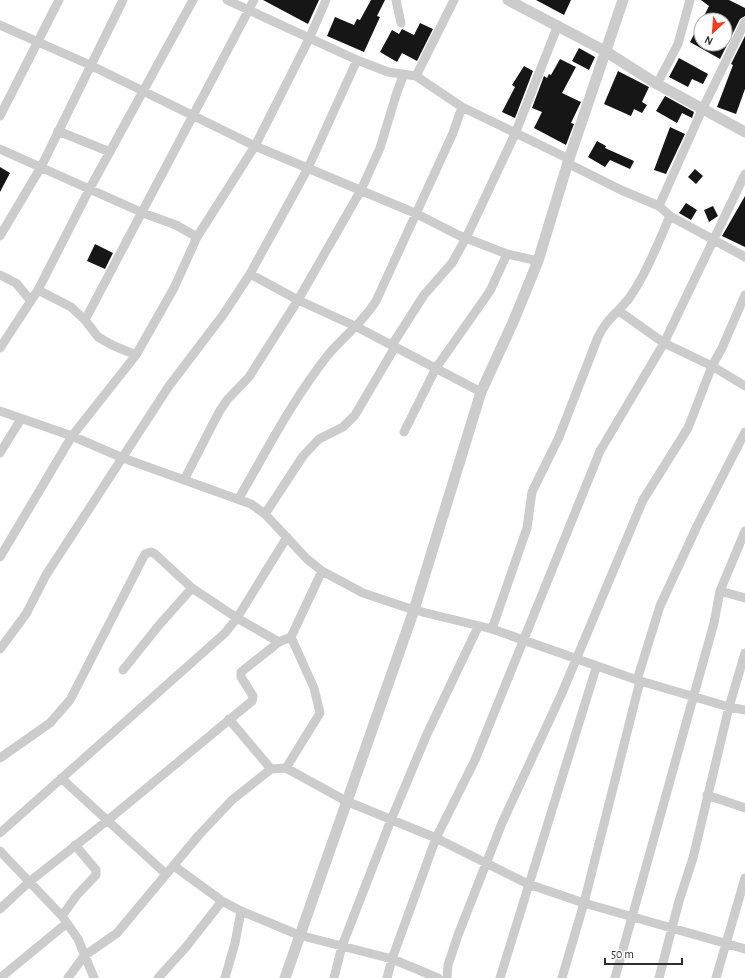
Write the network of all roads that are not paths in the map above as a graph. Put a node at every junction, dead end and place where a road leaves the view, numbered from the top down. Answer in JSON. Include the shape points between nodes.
{"nodes":[{"id":1,"x":59,"y":0,"type":"edge"},
{"id":2,"x":123,"y":0,"type":"edge"},
{"id":3,"x":193,"y":0,"type":"edge"},
{"id":4,"x":227,"y":0,"type":"edge"},
{"id":5,"x":254,"y":0,"type":"edge"},
{"id":6,"x":326,"y":0,"type":"edge"},
{"id":7,"x":396,"y":0,"type":"edge"},
{"id":8,"x":454,"y":0,"type":"edge"},
{"id":9,"x":508,"y":0,"type":"edge"},
{"id":10,"x":623,"y":0,"type":"edge"},
{"id":11,"x":690,"y":0,"type":"edge"},
{"id":12,"x":249,"y":10,"type":"junction"},
{"id":13,"x":745,"y":22,"type":"edge"},
{"id":14,"x":401,"y":23,"type":"dead end"},
{"id":15,"x":0,"y":25,"type":"edge"},
{"id":16,"x":558,"y":25,"type":"junction"},
{"id":17,"x":309,"y":39,"type":"junction"},
{"id":18,"x":37,"y":42,"type":"junction"},
{"id":19,"x":605,"y":51,"type":"junction"},
{"id":20,"x":357,"y":60,"type":"junction"},
{"id":21,"x":90,"y":65,"type":"junction"},
{"id":22,"x":404,"y":74,"type":"junction"},
{"id":23,"x":416,"y":76,"type":"junction"},
{"id":24,"x":657,"y":84,"type":"junction"},
{"id":25,"x":144,"y":91,"type":"junction"},
{"id":26,"x":462,"y":107,"type":"junction"},
{"id":27,"x":702,"y":110,"type":"junction"},
{"id":28,"x":192,"y":115,"type":"junction"},
{"id":29,"x":0,"y":116,"type":"edge"},
{"id":30,"x":58,"y":131,"type":"junction"},
{"id":31,"x":745,"y":132,"type":"edge"},
{"id":32,"x":515,"y":134,"type":"junction"},
{"id":33,"x":255,"y":146,"type":"junction"},
{"id":34,"x":0,"y":149,"type":"edge"},
{"id":35,"x":110,"y":152,"type":"junction"},
{"id":36,"x":568,"y":161,"type":"junction"},
{"id":37,"x":41,"y":167,"type":"junction"},
{"id":38,"x":308,"y":168,"type":"junction"},
{"id":39,"x":745,"y":174,"type":"edge"},
{"id":40,"x":90,"y":188,"type":"junction"},
{"id":41,"x":361,"y":190,"type":"junction"},
{"id":42,"x":659,"y":206,"type":"junction"},
{"id":43,"x":143,"y":213,"type":"junction"},
{"id":44,"x":417,"y":214,"type":"junction"},
{"id":45,"x":670,"y":216,"type":"junction"},
{"id":46,"x":0,"y":236,"type":"edge"},
{"id":47,"x":197,"y":238,"type":"junction"},
{"id":48,"x":466,"y":238,"type":"junction"},
{"id":49,"x":713,"y":239,"type":"junction"},
{"id":50,"x":507,"y":254,"type":"junction"},
{"id":51,"x":745,"y":257,"type":"edge"},
{"id":52,"x":538,"y":261,"type":"junction"},
{"id":53,"x":250,"y":274,"type":"junction"},
{"id":54,"x":0,"y":275,"type":"edge"},
{"id":55,"x":38,"y":290,"type":"junction"},
{"id":56,"x":745,"y":295,"type":"edge"},
{"id":57,"x":298,"y":300,"type":"junction"},
{"id":58,"x":31,"y":301,"type":"junction"},
{"id":59,"x":619,"y":311,"type":"junction"},
{"id":60,"x":85,"y":320,"type":"junction"},
{"id":61,"x":357,"y":327,"type":"junction"},
{"id":62,"x":664,"y":343,"type":"junction"},
{"id":63,"x":393,"y":346,"type":"junction"},
{"id":64,"x":0,"y":348,"type":"edge"},
{"id":65,"x":136,"y":355,"type":"junction"},
{"id":66,"x":712,"y":366,"type":"junction"},
{"id":67,"x":436,"y":368,"type":"junction"},
{"id":68,"x":745,"y":386,"type":"edge"},
{"id":69,"x":481,"y":392,"type":"junction"},
{"id":70,"x":0,"y":411,"type":"edge"},
{"id":71,"x":21,"y":419,"type":"junction"},
{"id":72,"x":404,"y":432,"type":"dead end"},
{"id":73,"x":745,"y":432,"type":"edge"},
{"id":74,"x":72,"y":436,"type":"junction"},
{"id":75,"x":0,"y":453,"type":"edge"},
{"id":76,"x":123,"y":458,"type":"junction"},
{"id":77,"x":184,"y":480,"type":"junction"},
{"id":78,"x":239,"y":498,"type":"junction"},
{"id":79,"x":266,"y":514,"type":"junction"},
{"id":80,"x":745,"y":531,"type":"edge"},
{"id":81,"x":287,"y":537,"type":"junction"},
{"id":82,"x":0,"y":557,"type":"edge"},
{"id":83,"x":322,"y":571,"type":"junction"},
{"id":84,"x":192,"y":588,"type":"junction"},
{"id":85,"x":720,"y":591,"type":"junction"},
{"id":86,"x":745,"y":598,"type":"edge"},
{"id":87,"x":414,"y":610,"type":"junction"},
{"id":88,"x":237,"y":618,"type":"junction"},
{"id":89,"x":478,"y":626,"type":"junction"},
{"id":90,"x":492,"y":630,"type":"junction"},
{"id":91,"x":291,"y":637,"type":"junction"},
{"id":92,"x":522,"y":641,"type":"junction"},
{"id":93,"x":279,"y":642,"type":"junction"},
{"id":94,"x":0,"y":649,"type":"edge"},
{"id":95,"x":745,"y":653,"type":"edge"},
{"id":96,"x":575,"y":659,"type":"junction"},
{"id":97,"x":596,"y":668,"type":"junction"},
{"id":98,"x":123,"y":670,"type":"dead end"},
{"id":99,"x":638,"y":681,"type":"junction"},
{"id":100,"x":693,"y":696,"type":"junction"},
{"id":101,"x":729,"y":707,"type":"junction"},
{"id":102,"x":745,"y":710,"type":"edge"},
{"id":103,"x":229,"y":719,"type":"junction"},
{"id":104,"x":0,"y":758,"type":"edge"},
{"id":105,"x":286,"y":768,"type":"junction"},
{"id":106,"x":271,"y":769,"type":"junction"},
{"id":107,"x":61,"y":778,"type":"junction"},
{"id":108,"x":708,"y":795,"type":"junction"},
{"id":109,"x":346,"y":801,"type":"junction"},
{"id":110,"x":745,"y":808,"type":"edge"},
{"id":111,"x":108,"y":820,"type":"junction"},
{"id":112,"x":391,"y":820,"type":"junction"},
{"id":113,"x":0,"y":833,"type":"edge"},
{"id":114,"x":436,"y":838,"type":"junction"},
{"id":115,"x":75,"y":845,"type":"junction"},
{"id":116,"x":0,"y":851,"type":"edge"},
{"id":117,"x":485,"y":863,"type":"junction"},
{"id":118,"x":174,"y":866,"type":"junction"},
{"id":119,"x":166,"y":874,"type":"junction"},
{"id":120,"x":745,"y":878,"type":"edge"},
{"id":121,"x":29,"y":882,"type":"junction"},
{"id":122,"x":528,"y":884,"type":"junction"},
{"id":123,"x":222,"y":901,"type":"junction"},
{"id":124,"x":584,"y":903,"type":"junction"},
{"id":125,"x":0,"y":909,"type":"edge"},
{"id":126,"x":241,"y":911,"type":"junction"},
{"id":127,"x":631,"y":915,"type":"junction"},
{"id":128,"x":65,"y":920,"type":"junction"},
{"id":129,"x":672,"y":928,"type":"junction"},
{"id":130,"x":299,"y":935,"type":"junction"},
{"id":131,"x":725,"y":943,"type":"junction"},
{"id":132,"x":342,"y":946,"type":"junction"},
{"id":133,"x":745,"y":949,"type":"edge"},
{"id":134,"x":84,"y":956,"type":"junction"},
{"id":135,"x":392,"y":959,"type":"junction"},
{"id":136,"x":0,"y":978,"type":"edge"},
{"id":137,"x":68,"y":978,"type":"edge"},
{"id":138,"x":94,"y":978,"type":"edge"},
{"id":139,"x":158,"y":978,"type":"edge"},
{"id":140,"x":225,"y":978,"type":"edge"},
{"id":141,"x":285,"y":978,"type":"edge"},
{"id":142,"x":334,"y":978,"type":"edge"},
{"id":143,"x":388,"y":978,"type":"edge"},
{"id":144,"x":438,"y":978,"type":"edge"},
{"id":145,"x":446,"y":978,"type":"edge"},
{"id":146,"x":500,"y":978,"type":"edge"},
{"id":147,"x":562,"y":978,"type":"edge"},
{"id":148,"x":615,"y":978,"type":"edge"},
{"id":149,"x":659,"y":978,"type":"edge"},
{"id":150,"x":716,"y":978,"type":"edge"}],
"edges":[{"from":1,"to":18,"type":"street"},
{"from":2,"to":21,"type":"street"},
{"from":3,"to":25,"type":"street"},
{"from":4,"to":12,"type":"street"},
{"from":5,"to":12,"type":"street"},
{"from":6,"to":17,"type":"street"},
{"from":7,"to":14,"type":"street"},
{"from":8,"to":23,"type":"street"},
{"from":9,"to":16,"type":"street"},
{"from":10,"to":19,"type":"street"},
{"from":11,"to":24,"type":"street","via":[[678,44]]},
{"from":12,"to":17,"type":"street"},
{"from":12,"to":28,"type":"street"},
{"from":13,"to":27,"type":"street"},
{"from":15,"to":18,"type":"street"},
{"from":16,"to":19,"type":"street"},
{"from":16,"to":32,"type":"street"},
{"from":17,"to":20,"type":"street"},
{"from":17,"to":33,"type":"street"},
{"from":18,"to":21,"type":"street"},
{"from":18,"to":29,"type":"street"},
{"from":19,"to":24,"type":"street"},
{"from":19,"to":36,"type":"street"},
{"from":20,"to":22,"type":"street","via":[[388,72]]},
{"from":20,"to":38,"type":"street"},
{"from":21,"to":25,"type":"street"},
{"from":21,"to":30,"type":"street"},
{"from":22,"to":23,"type":"street"},
{"from":22,"to":41,"type":"street","via":[[380,148]]},
{"from":23,"to":26,"type":"street"},
{"from":24,"to":27,"type":"street"},
{"from":25,"to":28,"type":"street"},
{"from":25,"to":35,"type":"street"},
{"from":26,"to":32,"type":"street"},
{"from":26,"to":44,"type":"street"},
{"from":27,"to":31,"type":"street"},
{"from":27,"to":42,"type":"street"},
{"from":28,"to":33,"type":"street"},
{"from":28,"to":43,"type":"street"},
{"from":30,"to":35,"type":"street"},
{"from":30,"to":37,"type":"street"},
{"from":32,"to":36,"type":"street"},
{"from":32,"to":48,"type":"street"},
{"from":33,"to":38,"type":"street"},
{"from":33,"to":47,"type":"street"},
{"from":34,"to":37,"type":"street"},
{"from":35,"to":40,"type":"street"},
{"from":36,"to":42,"type":"street","via":[[621,190]]},
{"from":36,"to":52,"type":"street"},
{"from":37,"to":40,"type":"street"},
{"from":37,"to":46,"type":"street"},
{"from":38,"to":41,"type":"street"},
{"from":38,"to":53,"type":"street"},
{"from":39,"to":49,"type":"street"},
{"from":40,"to":43,"type":"street"},
{"from":40,"to":55,"type":"street"},
{"from":41,"to":44,"type":"street"},
{"from":41,"to":57,"type":"street"},
{"from":42,"to":45,"type":"street"},
{"from":43,"to":47,"type":"street","via":[[176,225]]},
{"from":43,"to":60,"type":"street"},
{"from":44,"to":48,"type":"street"},
{"from":44,"to":61,"type":"street","via":[[376,301]]},
{"from":45,"to":49,"type":"street"},
{"from":45,"to":59,"type":"street","via":[[641,278]]},
{"from":47,"to":65,"type":"street","via":[[174,288]]},
{"from":48,"to":50,"type":"street"},
{"from":48,"to":63,"type":"street","via":[[452,263],[424,295]]},
{"from":49,"to":51,"type":"street"},
{"from":49,"to":62,"type":"street"},
{"from":50,"to":52,"type":"street"},
{"from":50,"to":67,"type":"street","via":[[490,291]]},
{"from":52,"to":69,"type":"street"},
{"from":53,"to":57,"type":"street"},
{"from":53,"to":76,"type":"street","via":[[223,315],[169,386]]},
{"from":54,"to":58,"type":"street","via":[[16,283]]},
{"from":55,"to":58,"type":"street"},
{"from":55,"to":60,"type":"street","via":[[72,307]]},
{"from":56,"to":66,"type":"street"},
{"from":57,"to":61,"type":"street"},
{"from":57,"to":77,"type":"street","via":[[249,377],[219,412]]},
{"from":58,"to":64,"type":"street"},
{"from":59,"to":62,"type":"street"},
{"from":59,"to":90,"type":"street","via":[[606,322],[600,333],[559,437],[532,492],[527,528]]},
{"from":60,"to":65,"type":"street","via":[[98,337]]},
{"from":61,"to":63,"type":"street"},
{"from":61,"to":78,"type":"street","via":[[329,354],[299,395]]},
{"from":62,"to":66,"type":"street"},
{"from":62,"to":92,"type":"street","via":[[600,451]]},
{"from":63,"to":67,"type":"street"},
{"from":63,"to":79,"type":"street","via":[[355,415],[342,427],[319,439],[304,456]]},
{"from":65,"to":74,"type":"street"},
{"from":66,"to":68,"type":"street"},
{"from":66,"to":96,"type":"street","via":[[688,428],[643,500]]},
{"from":67,"to":69,"type":"street"},
{"from":67,"to":72,"type":"street"},
{"from":69,"to":87,"type":"street"},
{"from":70,"to":71,"type":"street"},
{"from":71,"to":74,"type":"street"},
{"from":71,"to":75,"type":"street"},
{"from":73,"to":99,"type":"street","via":[[660,606]]},
{"from":74,"to":76,"type":"street"},
{"from":74,"to":82,"type":"street"},
{"from":76,"to":77,"type":"street"},
{"from":76,"to":94,"type":"street","via":[[46,575],[26,614]]},
{"from":77,"to":78,"type":"street"},
{"from":78,"to":79,"type":"street"},
{"from":79,"to":81,"type":"street"},
{"from":80,"to":85,"type":"street"},
{"from":81,"to":83,"type":"street"},
{"from":81,"to":88,"type":"street"},
{"from":83,"to":87,"type":"street","via":[[364,593]]},
{"from":83,"to":91,"type":"street"},
{"from":84,"to":88,"type":"street"},
{"from":84,"to":98,"type":"street"},
{"from":84,"to":104,"type":"street","via":[[155,554],[145,554],[70,700],[50,723]]},
{"from":85,"to":86,"type":"street"},
{"from":85,"to":100,"type":"street","via":[[714,623]]},
{"from":87,"to":89,"type":"street"},
{"from":87,"to":109,"type":"street"},
{"from":88,"to":93,"type":"street"},
{"from":88,"to":107,"type":"street","via":[[225,633]]},
{"from":89,"to":90,"type":"street"},
{"from":89,"to":112,"type":"street","via":[[427,734]]},
{"from":90,"to":92,"type":"street"},
{"from":91,"to":93,"type":"street"},
{"from":91,"to":105,"type":"street","via":[[314,688],[320,713]]},
{"from":92,"to":96,"type":"street"},
{"from":92,"to":114,"type":"street","via":[[475,760]]},
{"from":93,"to":103,"type":"street","via":[[241,672],[241,677],[253,696],[252,701]]},
{"from":95,"to":101,"type":"street"},
{"from":96,"to":97,"type":"street"},
{"from":96,"to":117,"type":"street"},
{"from":97,"to":99,"type":"street"},
{"from":97,"to":122,"type":"street"},
{"from":99,"to":100,"type":"street"},
{"from":99,"to":124,"type":"street"},
{"from":100,"to":101,"type":"street"},
{"from":100,"to":127,"type":"street"},
{"from":101,"to":102,"type":"street"},
{"from":101,"to":108,"type":"street"},
{"from":103,"to":106,"type":"street"},
{"from":103,"to":111,"type":"street"},
{"from":105,"to":106,"type":"street"},
{"from":105,"to":109,"type":"street"},
{"from":106,"to":118,"type":"street","via":[[232,800]]},
{"from":107,"to":111,"type":"street"},
{"from":107,"to":113,"type":"street"},
{"from":108,"to":110,"type":"street"},
{"from":108,"to":129,"type":"street"},
{"from":109,"to":112,"type":"street"},
{"from":109,"to":130,"type":"street"},
{"from":111,"to":115,"type":"street"},
{"from":111,"to":119,"type":"street"},
{"from":112,"to":114,"type":"street"},
{"from":112,"to":132,"type":"street"},
{"from":114,"to":117,"type":"street"},
{"from":114,"to":135,"type":"street"},
{"from":115,"to":121,"type":"street"},
{"from":115,"to":128,"type":"street","via":[[96,870],[96,875],[76,896]]},
{"from":116,"to":121,"type":"street"},
{"from":117,"to":122,"type":"street"},
{"from":117,"to":145,"type":"street","via":[[458,935]]},
{"from":118,"to":119,"type":"street"},
{"from":118,"to":123,"type":"street"},
{"from":119,"to":134,"type":"street","via":[[117,933]]},
{"from":120,"to":131,"type":"street"},
{"from":121,"to":125,"type":"street"},
{"from":121,"to":128,"type":"street"},
{"from":122,"to":124,"type":"street"},
{"from":122,"to":146,"type":"street"},
{"from":123,"to":126,"type":"street"},
{"from":123,"to":139,"type":"street"},
{"from":124,"to":127,"type":"street"},
{"from":124,"to":147,"type":"street"},
{"from":126,"to":130,"type":"street"},
{"from":126,"to":140,"type":"street"},
{"from":127,"to":129,"type":"street"},
{"from":127,"to":148,"type":"street"},
{"from":128,"to":134,"type":"street","via":[[78,938]]},
{"from":128,"to":136,"type":"street"},
{"from":129,"to":131,"type":"street"},
{"from":129,"to":149,"type":"street"},
{"from":130,"to":132,"type":"street"},
{"from":130,"to":141,"type":"street"},
{"from":131,"to":133,"type":"street"},
{"from":131,"to":150,"type":"street"},
{"from":132,"to":135,"type":"street"},
{"from":132,"to":142,"type":"street"},
{"from":134,"to":137,"type":"street"},
{"from":134,"to":138,"type":"street"},
{"from":135,"to":143,"type":"street"},
{"from":135,"to":144,"type":"street"}]}
